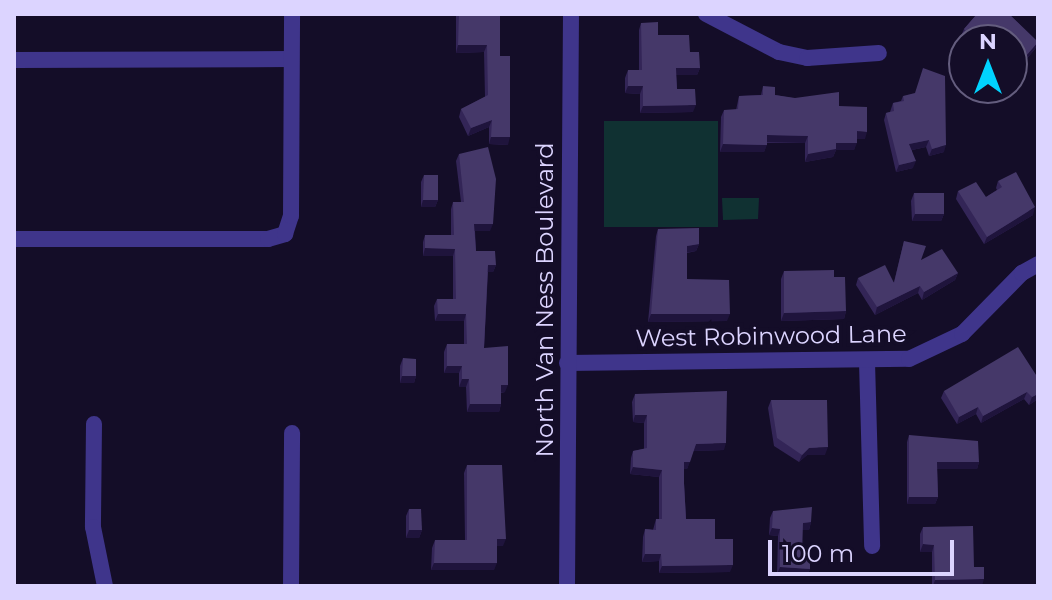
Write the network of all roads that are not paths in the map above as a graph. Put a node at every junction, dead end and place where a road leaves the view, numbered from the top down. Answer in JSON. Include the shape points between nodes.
{"nodes":[{"id":1,"x":292,"y":14,"type":"edge"},
{"id":2,"x":571,"y":14,"type":"edge"},
{"id":3,"x":706,"y":14,"type":"edge"},
{"id":4,"x":879,"y":53,"type":"dead end"},
{"id":5,"x":291,"y":59,"type":"junction"},
{"id":6,"x":14,"y":60,"type":"edge"},
{"id":7,"x":14,"y":239,"type":"edge"},
{"id":8,"x":1038,"y":264,"type":"edge"},
{"id":9,"x":867,"y":362,"type":"junction"},
{"id":10,"x":567,"y":363,"type":"junction"},
{"id":11,"x":94,"y":424,"type":"dead end"},
{"id":12,"x":292,"y":433,"type":"dead end"},
{"id":13,"x":872,"y":546,"type":"dead end"},
{"id":14,"x":105,"y":586,"type":"edge"},
{"id":15,"x":291,"y":586,"type":"edge"},
{"id":16,"x":567,"y":586,"type":"edge"}],
"edges":[{"from":1,"to":5,"type":"street"},
{"from":2,"to":10,"type":"street","name":"North Van Ness Boulevard"},
{"from":3,"to":4,"type":"street","via":[[779,52],[807,58]]},
{"from":5,"to":6,"type":"street"},
{"from":5,"to":7,"type":"street","via":[[291,216],[285,234],[268,239]]},
{"from":8,"to":9,"type":"street","name":"West Robinwood Lane","via":[[946,345],[909,359]]},
{"from":9,"to":10,"type":"street","name":"West Robinwood Lane"},
{"from":9,"to":13,"type":"street"},
{"from":10,"to":16,"type":"street","name":"North Van Ness Boulevard"},
{"from":11,"to":14,"type":"street","via":[[93,527]]},
{"from":12,"to":15,"type":"street"}]}
